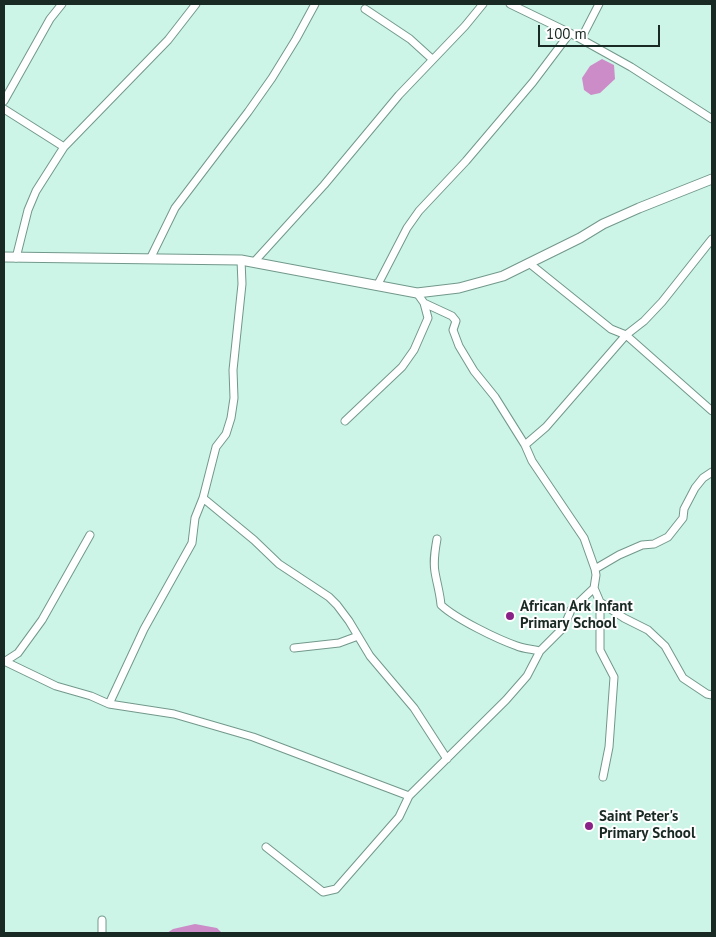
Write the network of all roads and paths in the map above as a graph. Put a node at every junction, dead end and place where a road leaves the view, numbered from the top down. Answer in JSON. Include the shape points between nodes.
{"nodes":[{"id":1,"x":62,"y":4,"type":"edge"},
{"id":2,"x":196,"y":4,"type":"edge"},
{"id":3,"x":315,"y":4,"type":"edge"},
{"id":4,"x":483,"y":4,"type":"edge"},
{"id":5,"x":510,"y":4,"type":"edge"},
{"id":6,"x":599,"y":4,"type":"edge"},
{"id":7,"x":365,"y":9,"type":"dead end"},
{"id":8,"x":570,"y":33,"type":"junction"},
{"id":9,"x":581,"y":39,"type":"junction"},
{"id":10,"x":432,"y":59,"type":"junction"},
{"id":11,"x":4,"y":101,"type":"edge"},
{"id":12,"x":4,"y":110,"type":"edge"},
{"id":13,"x":712,"y":119,"type":"edge"},
{"id":14,"x":64,"y":147,"type":"junction"},
{"id":15,"x":712,"y":179,"type":"edge"},
{"id":16,"x":712,"y":239,"type":"edge"},
{"id":17,"x":4,"y":257,"type":"edge"},
{"id":18,"x":16,"y":258,"type":"junction"},
{"id":19,"x":150,"y":259,"type":"junction"},
{"id":20,"x":241,"y":260,"type":"junction"},
{"id":21,"x":254,"y":262,"type":"junction"},
{"id":22,"x":529,"y":263,"type":"junction"},
{"id":23,"x":377,"y":286,"type":"junction"},
{"id":24,"x":417,"y":293,"type":"junction"},
{"id":25,"x":424,"y":303,"type":"junction"},
{"id":26,"x":626,"y":335,"type":"junction"},
{"id":27,"x":712,"y":411,"type":"edge"},
{"id":28,"x":345,"y":421,"type":"dead end"},
{"id":29,"x":524,"y":445,"type":"junction"},
{"id":30,"x":712,"y":472,"type":"edge"},
{"id":31,"x":203,"y":498,"type":"junction"},
{"id":32,"x":90,"y":534,"type":"dead end"},
{"id":33,"x":437,"y":539,"type":"dead end"},
{"id":34,"x":595,"y":569,"type":"junction"},
{"id":35,"x":594,"y":588,"type":"junction"},
{"id":36,"x":600,"y":602,"type":"junction"},
{"id":37,"x":358,"y":636,"type":"junction"},
{"id":38,"x":294,"y":648,"type":"dead end"},
{"id":39,"x":540,"y":651,"type":"junction"},
{"id":40,"x":4,"y":661,"type":"edge"},
{"id":41,"x":712,"y":696,"type":"edge"},
{"id":42,"x":109,"y":704,"type":"junction"},
{"id":43,"x":447,"y":759,"type":"junction"},
{"id":44,"x":603,"y":778,"type":"dead end"},
{"id":45,"x":409,"y":796,"type":"junction"},
{"id":46,"x":266,"y":847,"type":"dead end"},
{"id":47,"x":102,"y":920,"type":"dead end"},
{"id":48,"x":102,"y":933,"type":"edge"}],
"edges":[{"from":1,"to":11,"type":"street","via":[[50,19]]},
{"from":2,"to":14,"type":"street","via":[[168,40]]},
{"from":3,"to":19,"type":"street","via":[[272,78],[176,208]]},
{"from":4,"to":10,"type":"street"},
{"from":5,"to":8,"type":"street"},
{"from":6,"to":9,"type":"street"},
{"from":7,"to":10,"type":"street"},
{"from":8,"to":9,"type":"street"},
{"from":8,"to":23,"type":"street","via":[[533,82],[407,228]]},
{"from":9,"to":13,"type":"street"},
{"from":10,"to":21,"type":"street"},
{"from":12,"to":14,"type":"street"},
{"from":14,"to":18,"type":"street","via":[[36,191],[22,228]]},
{"from":15,"to":22,"type":"street","via":[[603,224]]},
{"from":16,"to":26,"type":"street","via":[[662,302]]},
{"from":17,"to":18,"type":"street"},
{"from":18,"to":19,"type":"street"},
{"from":19,"to":20,"type":"street"},
{"from":20,"to":21,"type":"street"},
{"from":20,"to":31,"type":"street","via":[[242,284],[231,418],[226,434],[216,447]]},
{"from":21,"to":23,"type":"street"},
{"from":22,"to":24,"type":"street","via":[[483,283]]},
{"from":22,"to":26,"type":"street","via":[[611,329]]},
{"from":23,"to":24,"type":"street"},
{"from":24,"to":25,"type":"street"},
{"from":25,"to":28,"type":"street","via":[[428,318],[409,357]]},
{"from":25,"to":29,"type":"street","via":[[456,321],[453,330],[459,346]]},
{"from":26,"to":27,"type":"street"},
{"from":26,"to":29,"type":"street","via":[[546,427]]},
{"from":29,"to":34,"type":"street","via":[[584,538]]},
{"from":30,"to":34,"type":"street","via":[[694,488],[682,518],[668,537],[619,555]]},
{"from":31,"to":37,"type":"street","via":[[279,564],[329,597]]},
{"from":31,"to":42,"type":"street","via":[[195,518],[192,543],[144,629]]},
{"from":32,"to":40,"type":"street","via":[[42,620],[18,654]]},
{"from":33,"to":39,"type":"street","via":[[434,556],[441,605],[453,616],[517,646]]},
{"from":34,"to":35,"type":"street"},
{"from":35,"to":36,"type":"street"},
{"from":35,"to":39,"type":"street","via":[[571,610],[564,627]]},
{"from":36,"to":41,"type":"street","via":[[648,630],[665,646],[683,678]]},
{"from":36,"to":44,"type":"street","via":[[600,650],[614,677],[609,747]]},
{"from":37,"to":38,"type":"street","via":[[340,643]]},
{"from":37,"to":43,"type":"street","via":[[370,656],[414,708]]},
{"from":39,"to":43,"type":"street","via":[[527,676]]},
{"from":40,"to":42,"type":"street","via":[[56,686]]},
{"from":42,"to":45,"type":"street","via":[[174,714],[253,737]]},
{"from":43,"to":45,"type":"street"},
{"from":45,"to":46,"type":"street","via":[[399,817],[336,889],[323,892]]},
{"from":47,"to":48,"type":"street"}]}
